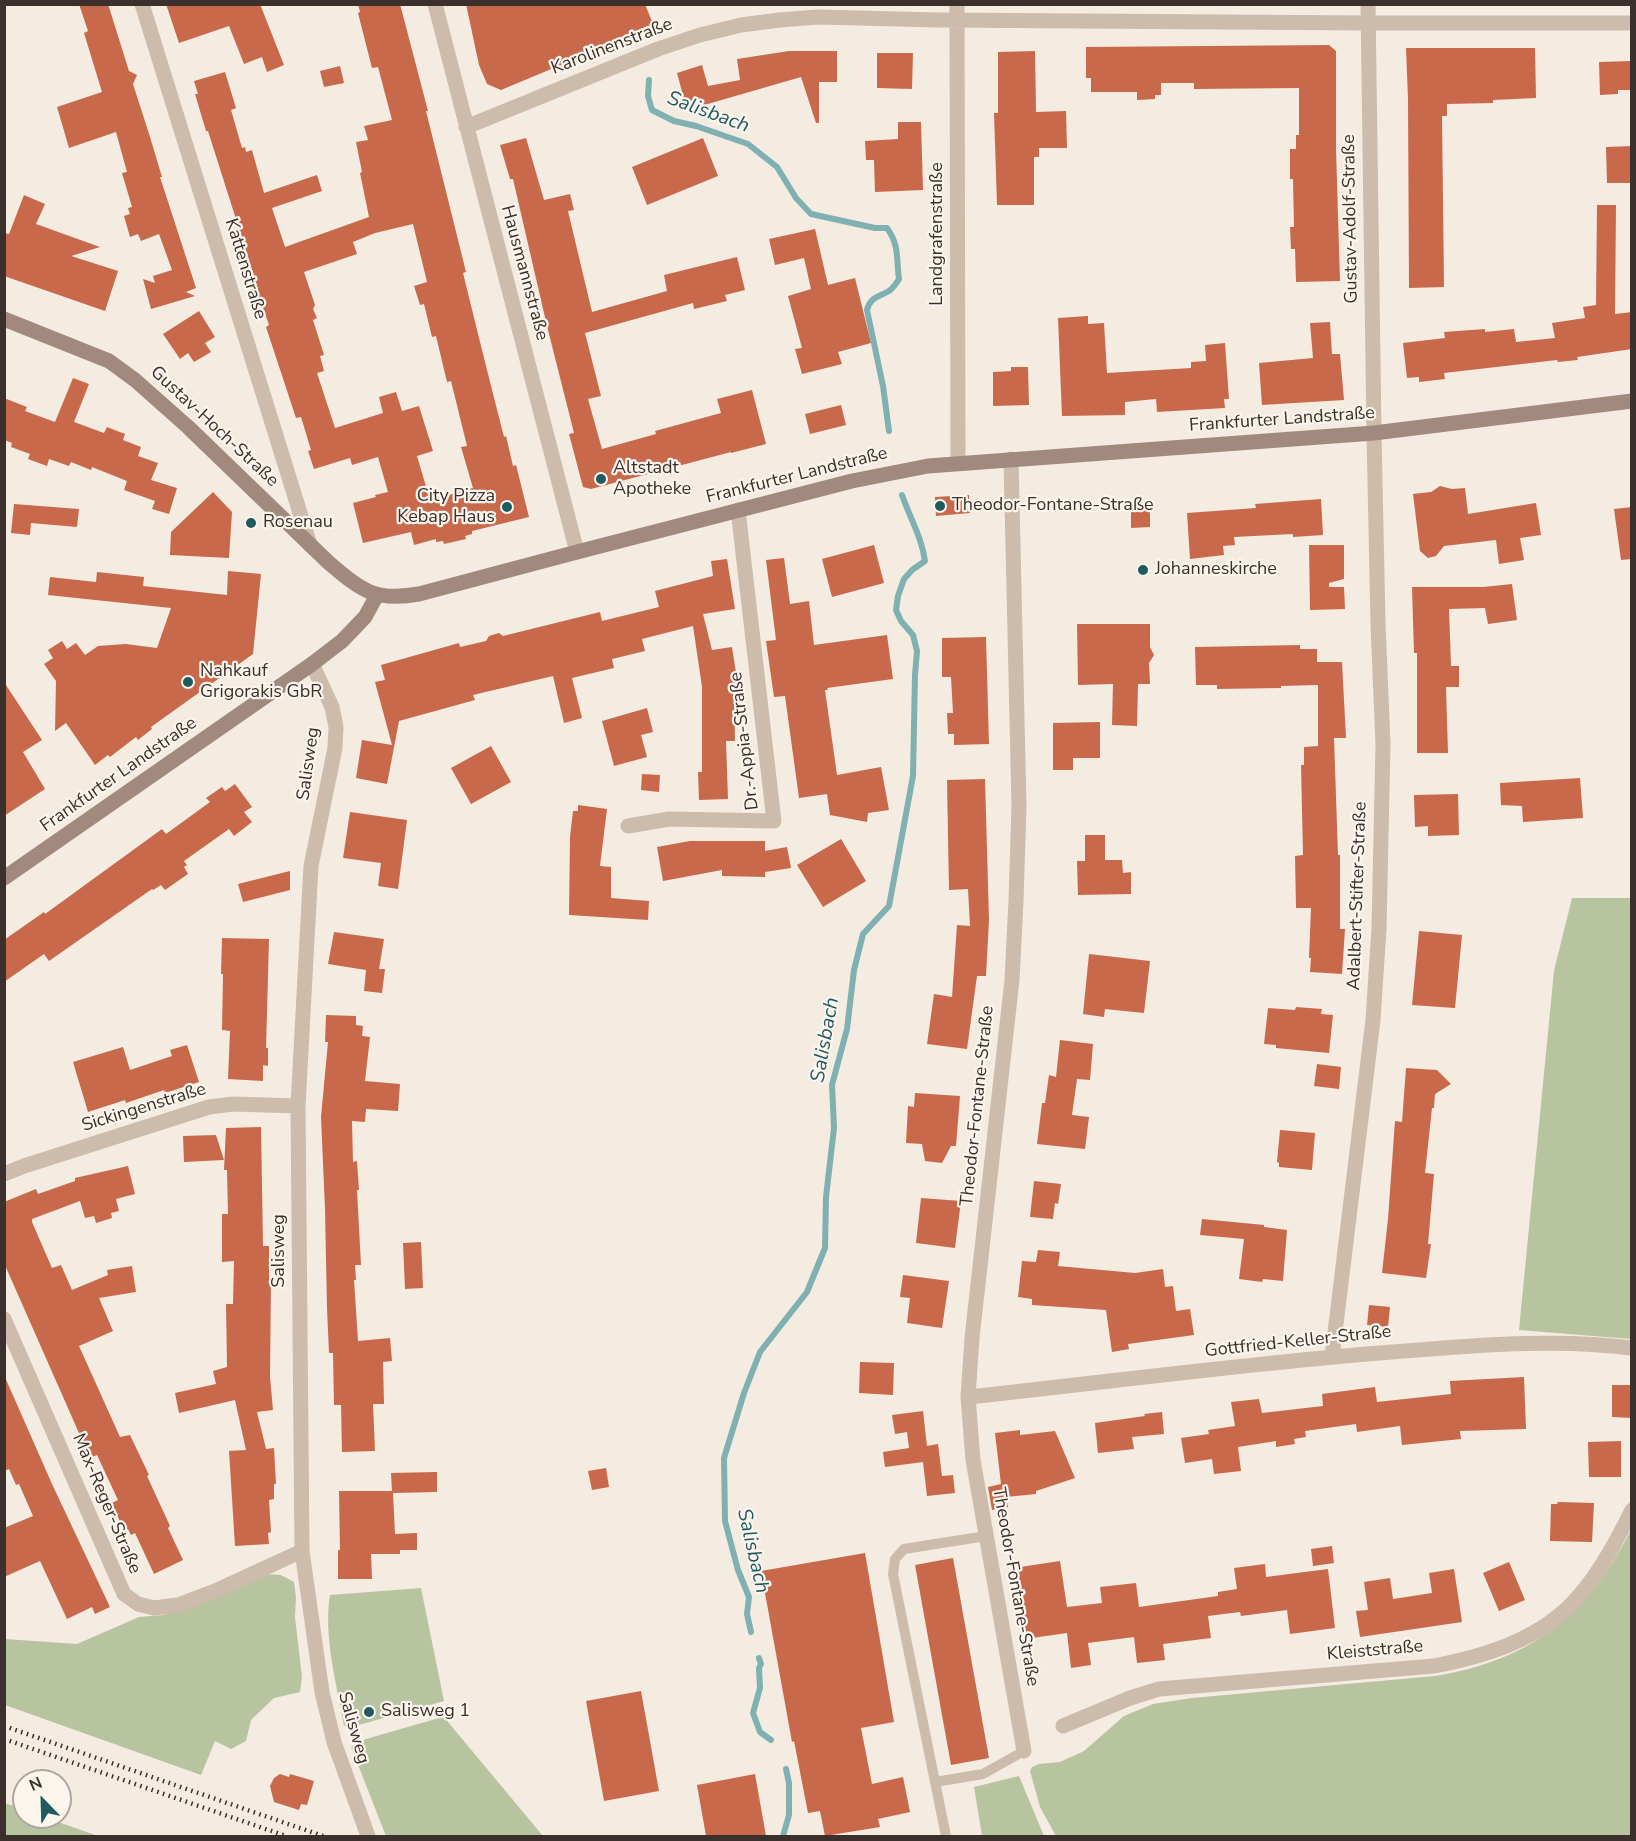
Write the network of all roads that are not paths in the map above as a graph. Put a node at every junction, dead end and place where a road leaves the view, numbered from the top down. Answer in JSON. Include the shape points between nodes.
{"nodes":[{"id":1,"x":142,"y":4,"type":"edge"},
{"id":2,"x":435,"y":4,"type":"edge"},
{"id":3,"x":1368,"y":4,"type":"edge"},
{"id":4,"x":957,"y":12,"type":"edge"},
{"id":5,"x":1368,"y":23,"type":"junction"},
{"id":6,"x":1632,"y":23,"type":"edge"},
{"id":7,"x":466,"y":127,"type":"junction"},
{"id":8,"x":4,"y":319,"type":"edge"},
{"id":9,"x":1632,"y":401,"type":"edge"},
{"id":10,"x":1374,"y":433,"type":"junction"},
{"id":11,"x":1011,"y":459,"type":"junction"},
{"id":12,"x":958,"y":462,"type":"junction"},
{"id":13,"x":738,"y":510,"type":"junction"},
{"id":14,"x":310,"y":544,"type":"junction"},
{"id":15,"x":577,"y":552,"type":"junction"},
{"id":16,"x":377,"y":595,"type":"junction"},
{"id":17,"x":312,"y":664,"type":"junction"},
{"id":18,"x":628,"y":826,"type":"dead end"},
{"id":19,"x":4,"y":878,"type":"edge"},
{"id":20,"x":298,"y":1106,"type":"junction"},
{"id":21,"x":4,"y":1174,"type":"edge"},
{"id":22,"x":4,"y":1319,"type":"edge"},
{"id":23,"x":1632,"y":1348,"type":"edge"},
{"id":24,"x":1332,"y":1357,"type":"junction"},
{"id":25,"x":968,"y":1397,"type":"junction"},
{"id":26,"x":1632,"y":1510,"type":"edge"},
{"id":27,"x":986,"y":1536,"type":"junction"},
{"id":28,"x":302,"y":1551,"type":"junction"},
{"id":29,"x":1063,"y":1726,"type":"dead end"},
{"id":30,"x":1024,"y":1751,"type":"joint"},
{"id":31,"x":935,"y":1782,"type":"junction"},
{"id":32,"x":368,"y":1836,"type":"edge"},
{"id":33,"x":946,"y":1836,"type":"edge"}],
"edges":[{"from":1,"to":14,"type":"street","name":"Kattenstraße"},
{"from":2,"to":7,"type":"street","name":"Hausmannstraße"},
{"from":3,"to":5,"type":"street","name":"Gustav-Adolf-Straße"},
{"from":4,"to":5,"type":"street","name":"Karolinenstraße"},
{"from":4,"to":7,"type":"street","name":"Karolinenstraße","via":[[817,17],[741,25],[658,49]]},
{"from":4,"to":12,"type":"street","name":"Landgrafenstraße"},
{"from":5,"to":6,"type":"street","name":"Karolinenstraße"},
{"from":5,"to":10,"type":"street","name":"Gustav-Adolf-Straße"},
{"from":7,"to":15,"type":"street","name":"Hausmannstraße"},
{"from":8,"to":14,"type":"main road","name":"Gustav-Hoch-Straße","via":[[101,358],[127,374]]},
{"from":9,"to":10,"type":"main road","name":"Frankfurter Landstraße"},
{"from":10,"to":11,"type":"main road","name":"Frankfurter Landstraße"},
{"from":10,"to":24,"type":"street","name":"Adalbert-Stifter-Straße","via":[[1383,744],[1379,929],[1371,1031]]},
{"from":11,"to":12,"type":"main road","name":"Frankfurter Landstraße"},
{"from":11,"to":25,"type":"street","name":"Theodor-Fontane-Straße","via":[[1019,806],[1016,901],[1012,980]]},
{"from":12,"to":13,"type":"main road","name":"Frankfurter Landstraße","via":[[852,481]]},
{"from":13,"to":15,"type":"main road","name":"Frankfurter Landstraße"},
{"from":13,"to":18,"type":"street","name":"Dr.-Appia-Straße","via":[[774,821],[669,819]]},
{"from":14,"to":16,"type":"main road","name":"Gustav-Hoch-Straße","via":[[346,577]]},
{"from":15,"to":16,"type":"main road","name":"Frankfurter Landstraße","via":[[419,594]]},
{"from":16,"to":17,"type":"main road","name":"Frankfurter Landstraße","via":[[365,617]]},
{"from":17,"to":19,"type":"main road","name":"Frankfurter Landstraße"},
{"from":17,"to":20,"type":"street","name":"Salisweg","via":[[332,707],[336,737],[311,866]]},
{"from":20,"to":21,"type":"street","name":"Sickingenstraße","via":[[209,1107]]},
{"from":20,"to":28,"type":"street","name":"Salisweg"},
{"from":22,"to":28,"type":"street","name":"Max-Reger-Straße","via":[[124,1594],[138,1604],[154,1608],[178,1605]]},
{"from":23,"to":24,"type":"street","name":"Gottfried-Keller-Straße","via":[[1535,1342]]},
{"from":24,"to":25,"type":"street","name":"Gottfried-Keller-Straße"},
{"from":25,"to":27,"type":"street","name":"Theodor-Fontane-Straße","via":[[973,1460]]},
{"from":26,"to":29,"type":"street","name":"Kleiststraße","via":[[1578,1598],[1510,1645],[1434,1666],[1159,1689]]},
{"from":27,"to":30,"type":"street","name":"Theodor-Fontane-Straße"},
{"from":27,"to":31,"type":"lane","via":[[904,1549],[895,1559],[893,1574]]},
{"from":28,"to":32,"type":"street","name":"Salisweg","via":[[322,1692],[334,1742]]},
{"from":30,"to":31,"type":"lane","via":[[983,1774]]},
{"from":31,"to":33,"type":"lane"}]}
